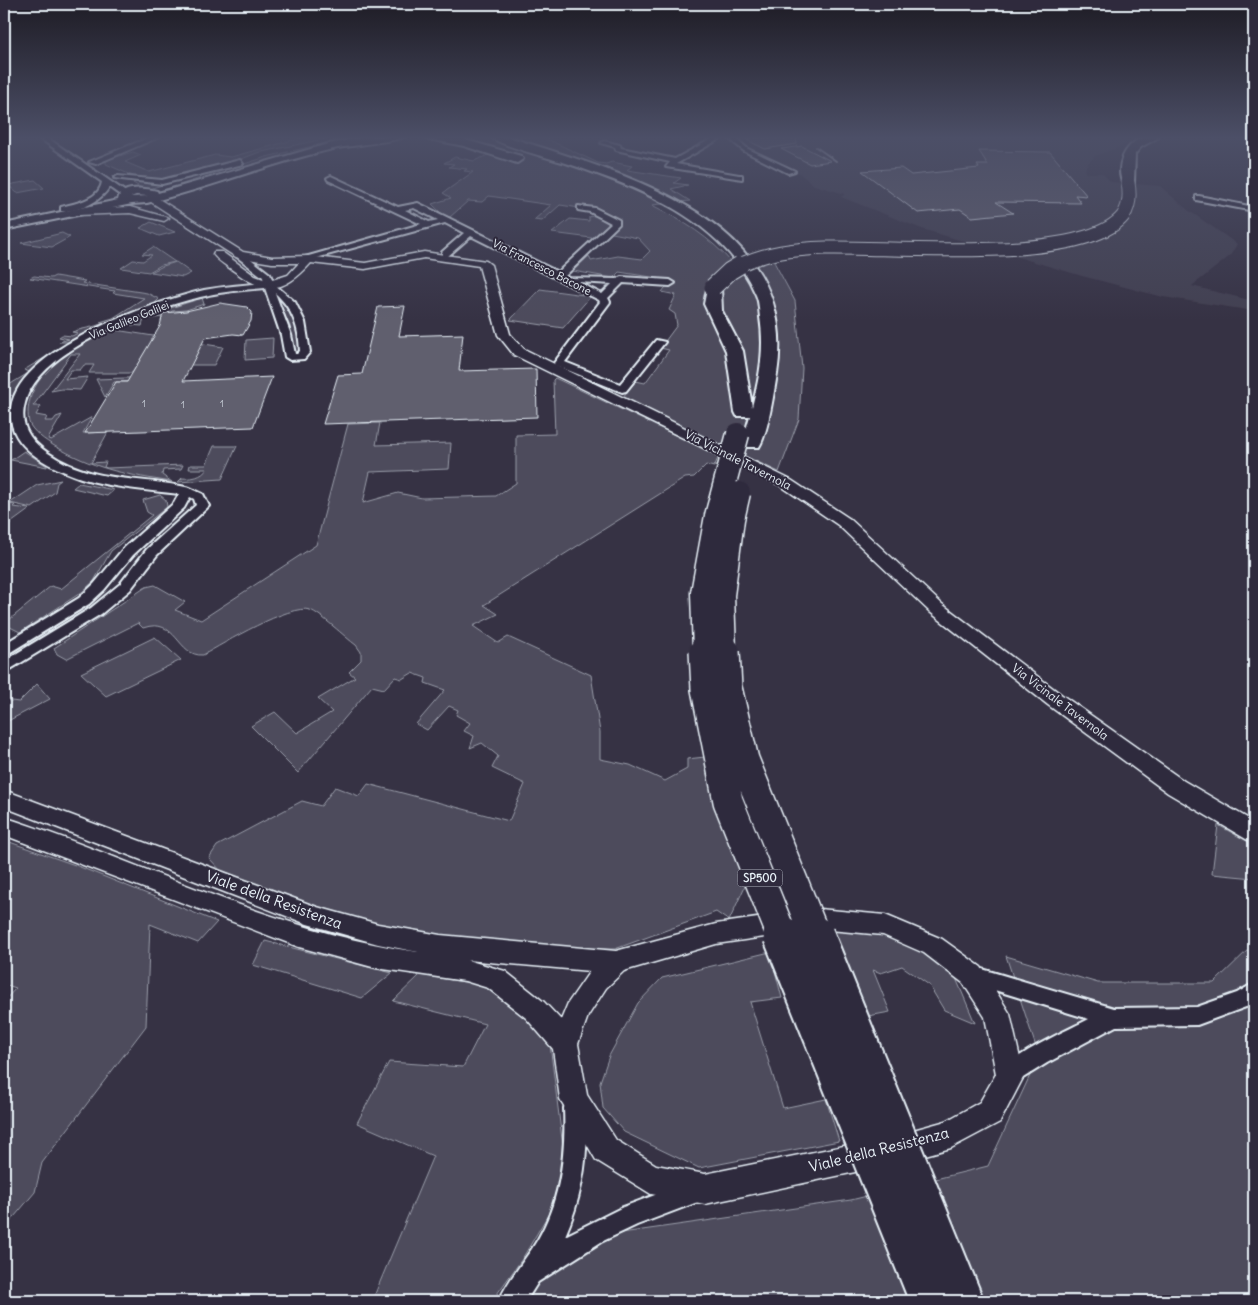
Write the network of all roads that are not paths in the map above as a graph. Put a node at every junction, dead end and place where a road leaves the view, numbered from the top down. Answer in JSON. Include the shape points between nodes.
{"nodes":[{"id":1,"x":94,"y":198,"type":"edge"},
{"id":2,"x":124,"y":198,"type":"edge"},
{"id":3,"x":129,"y":198,"type":"edge"},
{"id":4,"x":144,"y":198,"type":"edge"},
{"id":5,"x":171,"y":198,"type":"edge"},
{"id":6,"x":372,"y":198,"type":"edge"},
{"id":7,"x":642,"y":198,"type":"edge"},
{"id":8,"x":650,"y":198,"type":"edge"},
{"id":9,"x":661,"y":198,"type":"edge"},
{"id":10,"x":668,"y":198,"type":"edge"},
{"id":11,"x":1130,"y":198,"type":"edge"},
{"id":12,"x":1199,"y":198,"type":"dead end"},
{"id":13,"x":581,"y":208,"type":"dead end"},
{"id":14,"x":683,"y":208,"type":"junction"},
{"id":15,"x":64,"y":209,"type":"junction"},
{"id":16,"x":1254,"y":209,"type":"edge"},
{"id":17,"x":397,"y":210,"type":"junction"},
{"id":18,"x":78,"y":212,"type":"junction"},
{"id":19,"x":166,"y":213,"type":"junction"},
{"id":20,"x":4,"y":220,"type":"edge"},
{"id":21,"x":446,"y":220,"type":"junction"},
{"id":22,"x":693,"y":223,"type":"junction"},
{"id":23,"x":429,"y":225,"type":"junction"},
{"id":24,"x":4,"y":227,"type":"edge"},
{"id":25,"x":470,"y":232,"type":"junction"},
{"id":26,"x":445,"y":254,"type":"dead end"},
{"id":27,"x":240,"y":255,"type":"junction"},
{"id":28,"x":308,"y":259,"type":"junction"},
{"id":29,"x":560,"y":275,"type":"junction"},
{"id":30,"x":252,"y":278,"type":"junction"},
{"id":31,"x":569,"y":280,"type":"junction"},
{"id":32,"x":619,"y":282,"type":"junction"},
{"id":33,"x":670,"y":283,"type":"dead end"},
{"id":34,"x":237,"y":289,"type":"junction"},
{"id":35,"x":270,"y":290,"type":"junction"},
{"id":36,"x":603,"y":298,"type":"junction"},
{"id":37,"x":660,"y":342,"type":"dead end"},
{"id":38,"x":756,"y":350,"type":"dead end"},
{"id":39,"x":753,"y":368,"type":"dead end"},
{"id":40,"x":744,"y":429,"type":"junction"},
{"id":41,"x":186,"y":491,"type":"junction"},
{"id":42,"x":4,"y":650,"type":"edge"},
{"id":43,"x":4,"y":668,"type":"edge"},
{"id":44,"x":4,"y":798,"type":"edge"},
{"id":45,"x":4,"y":826,"type":"edge"},
{"id":46,"x":1254,"y":833,"type":"edge"},
{"id":47,"x":616,"y":962,"type":"junction"},
{"id":48,"x":972,"y":975,"type":"junction"},
{"id":49,"x":1254,"y":992,"type":"edge"},
{"id":50,"x":1114,"y":1017,"type":"junction"},
{"id":51,"x":566,"y":1044,"type":"junction"},
{"id":52,"x":1010,"y":1076,"type":"junction"},
{"id":53,"x":574,"y":1099,"type":"junction"},
{"id":54,"x":705,"y":1189,"type":"junction"},
{"id":55,"x":525,"y":1280,"type":"junction"},
{"id":56,"x":512,"y":1301,"type":"edge"},
{"id":57,"x":929,"y":1301,"type":"edge"},
{"id":58,"x":964,"y":1301,"type":"edge"}],
"edges":[{"from":1,"to":15,"type":"street"},
{"from":2,"to":15,"type":"main road"},
{"from":3,"to":18,"type":"main road"},
{"from":4,"to":19,"type":"street"},
{"from":5,"to":19,"type":"street"},
{"from":6,"to":17,"type":"street"},
{"from":7,"to":22,"type":"highway"},
{"from":8,"to":22,"type":"highway","number":"SP500"},
{"from":9,"to":14,"type":"highway","number":"SP500"},
{"from":10,"to":14,"type":"highway"},
{"from":11,"to":40,"type":"highway","bridge":true,"via":[[1121,218],[1098,232],[1065,242],[1015,248],[793,250],[768,254],[734,268],[713,287],[710,300],[713,312],[732,343],[741,379]]},
{"from":12,"to":16,"type":"street"},
{"from":13,"to":29,"type":"street","via":[[616,222]]},
{"from":14,"to":40,"type":"highway","number":"SP500","via":[[721,235],[745,258],[759,282],[769,312],[772,343],[764,395]]},
{"from":15,"to":20,"type":"main road"},
{"from":17,"to":21,"type":"street","name":"Via Francesco Bacone","via":[[415,205]]},
{"from":17,"to":23,"type":"street"},
{"from":18,"to":19,"type":"street","via":[[130,210]]},
{"from":18,"to":24,"type":"main road"},
{"from":19,"to":27,"type":"street"},
{"from":19,"to":30,"type":"street"},
{"from":21,"to":23,"type":"street"},
{"from":21,"to":25,"type":"street","name":"Via Francesco Bacone"},
{"from":22,"to":38,"type":"highway","number":"SP500","via":[[725,250],[742,270],[757,312]]},
{"from":23,"to":28,"type":"street"},
{"from":25,"to":26,"type":"street"},
{"from":25,"to":29,"type":"street","name":"Via Francesco Bacone"},
{"from":27,"to":28,"type":"street","via":[[272,260]]},
{"from":27,"to":35,"type":"street","via":[[267,276]]},
{"from":28,"to":35,"type":"street","via":[[288,279]]},
{"from":28,"to":46,"type":"street","name":"Via Vicinale Tavernola","via":[[368,266],[424,255],[482,263],[504,335],[519,352],[786,482],[844,522],[936,608],[1055,700],[1176,786]]},
{"from":29,"to":31,"type":"street","name":"Via Francesco Bacone"},
{"from":30,"to":34,"type":"street"},
{"from":30,"to":35,"type":"street"},
{"from":31,"to":32,"type":"street"},
{"from":31,"to":36,"type":"street","name":"Via Francesco Bacone"},
{"from":32,"to":33,"type":"street"},
{"from":32,"to":36,"type":"street"},
{"from":34,"to":35,"type":"street"},
{"from":34,"to":41,"type":"street","name":"Via Galileo Galilei","via":[[182,299],[85,337],[34,376],[17,403],[17,426],[24,439],[66,468],[111,481]]},
{"from":35,"to":35,"type":"street","via":[[289,343],[290,358],[302,356],[306,341],[296,310],[285,294]]},
{"from":36,"to":37,"type":"street","via":[[605,302],[559,363],[622,389]]},
{"from":39,"to":40,"type":"highway","number":"SP500"},
{"from":40,"to":57,"type":"highway","number":"SP500","bridge":true,"via":[[716,516],[702,594],[706,689],[728,801]]},
{"from":40,"to":58,"type":"highway","number":"SP500","bridge":true,"via":[[723,595],[727,688],[744,760]]},
{"from":41,"to":42,"type":"street","via":[[180,505],[128,552],[84,601]]},
{"from":41,"to":43,"type":"street","via":[[202,500],[204,506],[152,552],[120,592],[96,612]]},
{"from":44,"to":47,"type":"street","name":"Viale della Resistenza","via":[[314,917],[351,927],[440,946]]},
{"from":45,"to":51,"type":"street","name":"Viale della Resistenza","via":[[299,937],[376,957],[465,970],[496,979],[535,1010]]},
{"from":47,"to":48,"type":"street","name":"Viale della Resistenza","via":[[716,934],[819,919],[885,925],[933,946]]},
{"from":47,"to":51,"type":"street","name":"Viale della Resistenza","via":[[597,980],[578,1011]]},
{"from":48,"to":50,"type":"street"},
{"from":48,"to":52,"type":"street","name":"Viale della Resistenza","via":[[997,1014]]},
{"from":49,"to":50,"type":"street","via":[[1244,1000],[1197,1016]]},
{"from":50,"to":52,"type":"street","via":[[1039,1056]]},
{"from":51,"to":53,"type":"street","name":"Viale della Resistenza"},
{"from":52,"to":54,"type":"street","name":"Viale della Resistenza","via":[[990,1112],[951,1134],[888,1151]]},
{"from":53,"to":54,"type":"street","name":"Viale della Resistenza","via":[[606,1150],[651,1179]]},
{"from":53,"to":55,"type":"street","via":[[577,1128],[569,1198],[550,1240]]},
{"from":54,"to":55,"type":"street","via":[[604,1225],[563,1249]]},
{"from":55,"to":56,"type":"street"}]}
